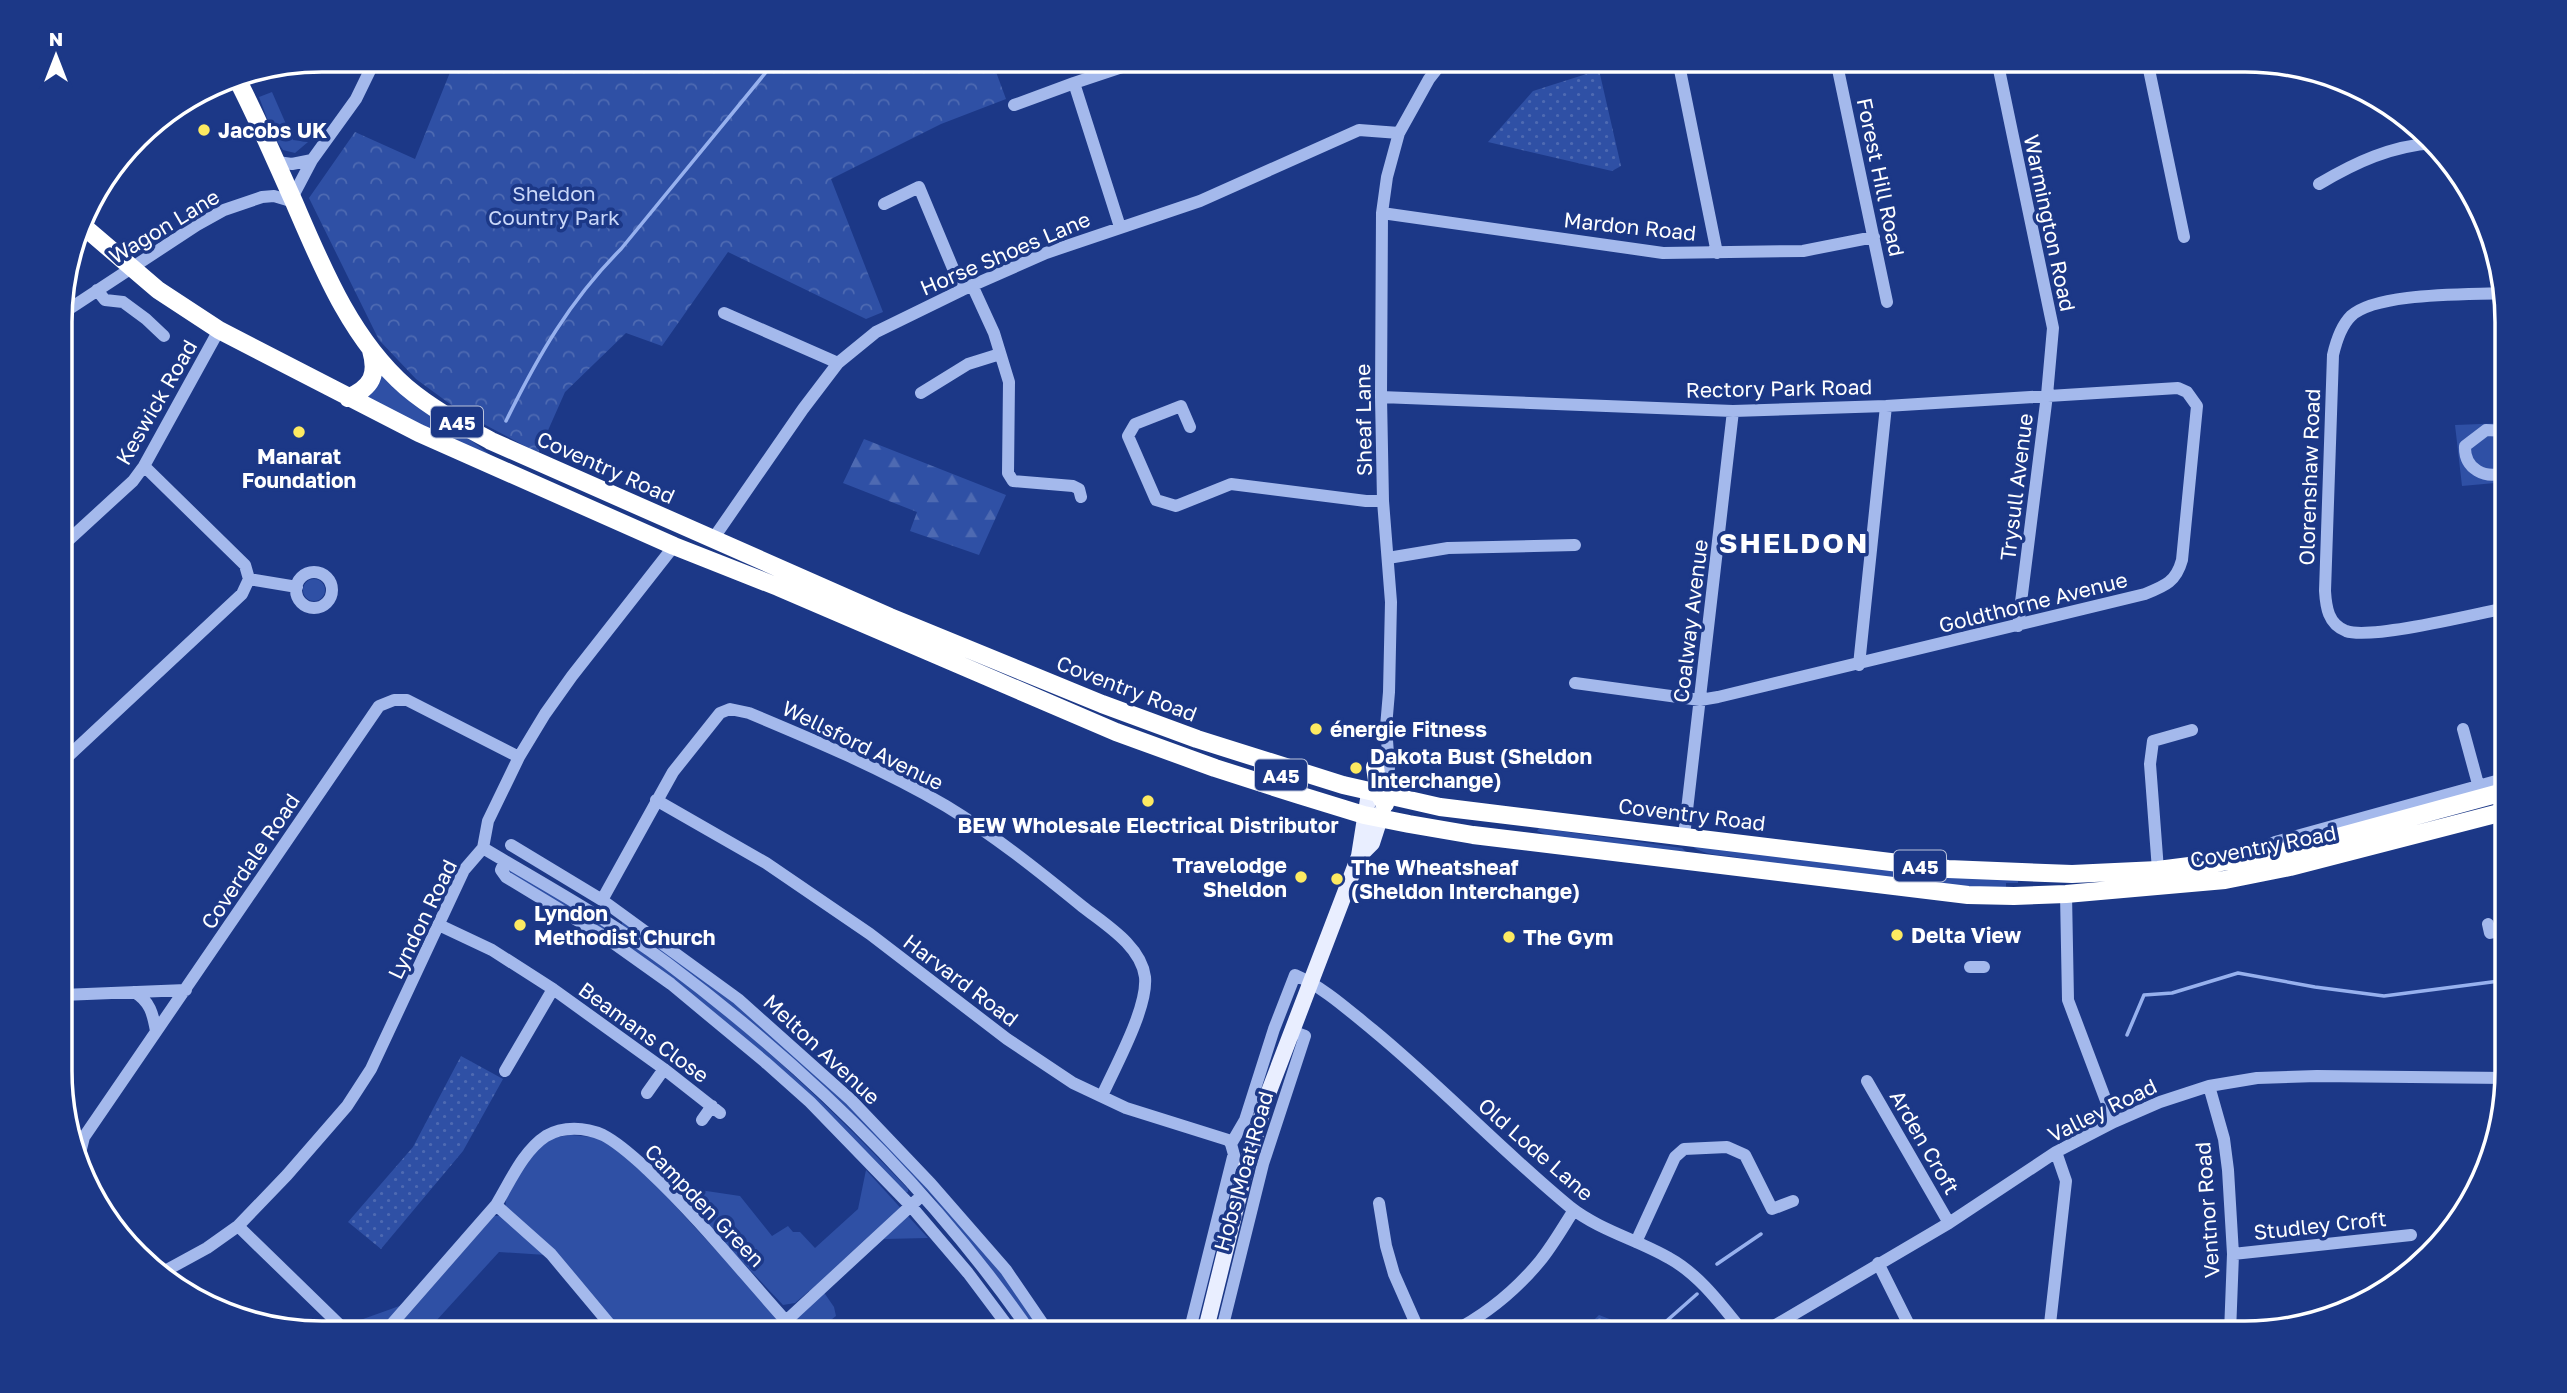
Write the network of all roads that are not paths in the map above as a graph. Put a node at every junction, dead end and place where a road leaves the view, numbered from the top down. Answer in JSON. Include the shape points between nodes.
{"nodes":[{"id":1,"x":369,"y":72,"type":"edge"},
{"id":2,"x":1107,"y":72,"type":"edge"},
{"id":3,"x":1435,"y":72,"type":"edge"},
{"id":4,"x":1680,"y":72,"type":"edge"},
{"id":5,"x":1839,"y":72,"type":"edge"},
{"id":6,"x":2000,"y":72,"type":"edge"},
{"id":7,"x":2150,"y":72,"type":"edge"},
{"id":8,"x":1074,"y":83,"type":"junction"},
{"id":9,"x":240,"y":85,"type":"edge"},
{"id":10,"x":1014,"y":105,"type":"dead end"},
{"id":11,"x":1399,"y":133,"type":"junction"},
{"id":12,"x":2422,"y":145,"type":"edge"},
{"id":13,"x":312,"y":160,"type":"junction"},
{"id":14,"x":276,"y":162,"type":"junction"},
{"id":15,"x":2319,"y":184,"type":"dead end"},
{"id":16,"x":293,"y":200,"type":"junction"},
{"id":17,"x":884,"y":204,"type":"dead end"},
{"id":18,"x":1382,"y":213,"type":"junction"},
{"id":19,"x":1120,"y":227,"type":"junction"},
{"id":20,"x":89,"y":231,"type":"edge"},
{"id":21,"x":1874,"y":237,"type":"junction"},
{"id":22,"x":2184,"y":237,"type":"dead end"},
{"id":23,"x":1717,"y":253,"type":"junction"},
{"id":24,"x":132,"y":267,"type":"junction"},
{"id":25,"x":967,"y":287,"type":"junction"},
{"id":26,"x":97,"y":290,"type":"junction"},
{"id":27,"x":2494,"y":294,"type":"edge"},
{"id":28,"x":1887,"y":302,"type":"dead end"},
{"id":29,"x":72,"y":307,"type":"edge"},
{"id":30,"x":724,"y":313,"type":"dead end"},
{"id":31,"x":219,"y":330,"type":"junction"},
{"id":32,"x":164,"y":336,"type":"dead end"},
{"id":33,"x":371,"y":350,"type":"junction"},
{"id":34,"x":1000,"y":354,"type":"junction"},
{"id":35,"x":838,"y":363,"type":"junction"},
{"id":36,"x":2178,"y":388,"type":"joint"},
{"id":37,"x":921,"y":393,"type":"dead end"},
{"id":38,"x":2047,"y":395,"type":"junction"},
{"id":39,"x":1381,"y":397,"type":"junction"},
{"id":40,"x":348,"y":398,"type":"junction"},
{"id":41,"x":1885,"y":406,"type":"junction"},
{"id":42,"x":1733,"y":411,"type":"junction"},
{"id":43,"x":1190,"y":427,"type":"dead end"},
{"id":44,"x":2495,"y":430,"type":"edge"},
{"id":45,"x":491,"y":441,"type":"junction"},
{"id":46,"x":144,"y":466,"type":"junction"},
{"id":47,"x":2495,"y":474,"type":"edge"},
{"id":48,"x":1081,"y":497,"type":"dead end"},
{"id":49,"x":1383,"y":501,"type":"junction"},
{"id":50,"x":72,"y":537,"type":"edge"},
{"id":51,"x":713,"y":539,"type":"junction"},
{"id":52,"x":1574,"y":545,"type":"dead end"},
{"id":53,"x":674,"y":546,"type":"junction"},
{"id":54,"x":1388,"y":558,"type":"junction"},
{"id":55,"x":249,"y":579,"type":"junction"},
{"id":56,"x":296,"y":587,"type":"dead end"},
{"id":57,"x":2495,"y":610,"type":"edge"},
{"id":58,"x":2018,"y":626,"type":"junction"},
{"id":59,"x":1859,"y":665,"type":"junction"},
{"id":60,"x":1575,"y":683,"type":"dead end"},
{"id":61,"x":1700,"y":700,"type":"junction"},
{"id":62,"x":2463,"y":729,"type":"dead end"},
{"id":63,"x":2192,"y":730,"type":"dead end"},
{"id":64,"x":72,"y":753,"type":"edge"},
{"id":65,"x":519,"y":757,"type":"junction"},
{"id":66,"x":1382,"y":767,"type":"joint"},
{"id":67,"x":2495,"y":780,"type":"edge"},
{"id":68,"x":2478,"y":784,"type":"junction"},
{"id":69,"x":2495,"y":794,"type":"edge"},
{"id":70,"x":656,"y":800,"type":"junction"},
{"id":71,"x":1376,"y":807,"type":"junction"},
{"id":72,"x":2495,"y":814,"type":"edge"},
{"id":73,"x":514,"y":847,"type":"dead end"},
{"id":74,"x":482,"y":848,"type":"junction"},
{"id":75,"x":1687,"y":848,"type":"junction"},
{"id":76,"x":505,"y":861,"type":"junction"},
{"id":77,"x":2239,"y":861,"type":"junction"},
{"id":78,"x":2158,"y":870,"type":"junction"},
{"id":79,"x":584,"y":890,"type":"junction"},
{"id":80,"x":2066,"y":894,"type":"junction"},
{"id":81,"x":602,"y":900,"type":"junction"},
{"id":82,"x":574,"y":901,"type":"junction"},
{"id":83,"x":621,"y":914,"type":"junction"},
{"id":84,"x":2488,"y":924,"type":"dead end"},
{"id":85,"x":439,"y":925,"type":"junction"},
{"id":86,"x":612,"y":926,"type":"junction"},
{"id":87,"x":2495,"y":932,"type":"edge"},
{"id":88,"x":1970,"y":967,"type":"dead end"},
{"id":89,"x":1984,"y":967,"type":"dead end"},
{"id":90,"x":1310,"y":982,"type":"junction"},
{"id":91,"x":553,"y":989,"type":"junction"},
{"id":92,"x":186,"y":990,"type":"junction"},
{"id":93,"x":134,"y":992,"type":"junction"},
{"id":94,"x":72,"y":995,"type":"edge"},
{"id":95,"x":156,"y":1031,"type":"junction"},
{"id":96,"x":1291,"y":1031,"type":"junction"},
{"id":97,"x":664,"y":1069,"type":"junction"},
{"id":98,"x":505,"y":1071,"type":"dead end"},
{"id":99,"x":2495,"y":1078,"type":"edge"},
{"id":100,"x":1867,"y":1081,"type":"dead end"},
{"id":101,"x":2209,"y":1086,"type":"junction"},
{"id":102,"x":647,"y":1093,"type":"dead end"},
{"id":103,"x":1102,"y":1096,"type":"junction"},
{"id":104,"x":702,"y":1120,"type":"dead end"},
{"id":105,"x":1252,"y":1121,"type":"junction"},
{"id":106,"x":2114,"y":1122,"type":"junction"},
{"id":107,"x":82,"y":1144,"type":"edge"},
{"id":108,"x":2056,"y":1152,"type":"junction"},
{"id":109,"x":1237,"y":1156,"type":"junction"},
{"id":110,"x":922,"y":1195,"type":"junction"},
{"id":111,"x":1793,"y":1201,"type":"dead end"},
{"id":112,"x":1379,"y":1203,"type":"dead end"},
{"id":113,"x":496,"y":1205,"type":"junction"},
{"id":114,"x":911,"y":1205,"type":"junction"},
{"id":115,"x":1574,"y":1210,"type":"junction"},
{"id":116,"x":1950,"y":1223,"type":"junction"},
{"id":117,"x":238,"y":1226,"type":"junction"},
{"id":118,"x":2411,"y":1235,"type":"dead end"},
{"id":119,"x":1636,"y":1242,"type":"junction"},
{"id":120,"x":2233,"y":1254,"type":"junction"},
{"id":121,"x":1878,"y":1263,"type":"junction"},
{"id":122,"x":169,"y":1269,"type":"edge"},
{"id":123,"x":1021,"y":1319,"type":"edge"},
{"id":124,"x":335,"y":1321,"type":"edge"},
{"id":125,"x":395,"y":1321,"type":"edge"},
{"id":126,"x":606,"y":1321,"type":"edge"},
{"id":127,"x":782,"y":1321,"type":"edge"},
{"id":128,"x":793,"y":1321,"type":"edge"},
{"id":129,"x":1001,"y":1321,"type":"edge"},
{"id":130,"x":1041,"y":1321,"type":"edge"},
{"id":131,"x":1192,"y":1321,"type":"edge"},
{"id":132,"x":1207,"y":1321,"type":"edge"},
{"id":133,"x":1224,"y":1321,"type":"edge"},
{"id":134,"x":1415,"y":1321,"type":"edge"},
{"id":135,"x":1473,"y":1321,"type":"edge"},
{"id":136,"x":1734,"y":1321,"type":"edge"},
{"id":137,"x":1782,"y":1321,"type":"edge"},
{"id":138,"x":1907,"y":1321,"type":"edge"},
{"id":139,"x":2050,"y":1321,"type":"edge"},
{"id":140,"x":2230,"y":1321,"type":"edge"}],
"edges":[{"from":1,"to":13,"type":"street","via":[[356,99]]},
{"from":2,"to":8,"type":"street"},
{"from":3,"to":11,"type":"street","name":"Sheaf Lane"},
{"from":4,"to":23,"type":"street"},
{"from":5,"to":21,"type":"street","name":"Forest Hill Road"},
{"from":6,"to":38,"type":"street","name":"Warmington Road","via":[[2053,328]]},
{"from":7,"to":22,"type":"street"},
{"from":8,"to":10,"type":"street"},
{"from":8,"to":19,"type":"street"},
{"from":9,"to":14,"type":"highway","name":"Coventry Road","number":"A45"},
{"from":11,"to":18,"type":"street","name":"Sheaf Lane"},
{"from":11,"to":19,"type":"street","name":"Horse Shoes Lane","via":[[1359,130],[1200,201]]},
{"from":12,"to":15,"type":"street","via":[[2394,148]]},
{"from":13,"to":14,"type":"street"},
{"from":13,"to":16,"type":"street"},
{"from":14,"to":16,"type":"highway","name":"Coventry Road","number":"A45"},
{"from":16,"to":24,"type":"street","name":"Wagon Lane","via":[[262,197],[225,210]]},
{"from":16,"to":33,"type":"highway","name":"Coventry Road","number":"A45","via":[[318,261]]},
{"from":17,"to":25,"type":"street","via":[[919,187]]},
{"from":18,"to":23,"type":"street","name":"Mardon Road","via":[[1663,253]]},
{"from":18,"to":39,"type":"street","name":"Sheaf Lane"},
{"from":19,"to":25,"type":"street","name":"Horse Shoes Lane"},
{"from":20,"to":24,"type":"highway","number":"A45"},
{"from":21,"to":23,"type":"street","name":"Mardon Road","via":[[1803,251]]},
{"from":21,"to":28,"type":"street","name":"Forest Hill Road"},
{"from":24,"to":26,"type":"street","name":"Wagon Lane"},
{"from":24,"to":31,"type":"highway","number":"A45"},
{"from":25,"to":34,"type":"street","via":[[994,333]]},
{"from":25,"to":35,"type":"street","name":"Horse Shoes Lane","via":[[876,332]]},
{"from":26,"to":29,"type":"street","name":"Wagon Lane"},
{"from":26,"to":32,"type":"street","name":"Wagon Lane","via":[[105,300],[123,302]]},
{"from":27,"to":57,"type":"street","name":"Olorenshaw Road","via":[[2387,300],[2355,313],[2342,328],[2332,370],[2325,591],[2327,611],[2347,631],[2384,631]]},
{"from":30,"to":35,"type":"street"},
{"from":31,"to":40,"type":"highway","number":"A45"},
{"from":31,"to":46,"type":"street","name":"Keswick Road"},
{"from":33,"to":40,"type":"highway","via":[[372,378]]},
{"from":33,"to":45,"type":"highway","name":"Coventry Road","number":"A45","via":[[406,387]]},
{"from":34,"to":37,"type":"street","via":[[968,364]]},
{"from":34,"to":48,"type":"street","via":[[1009,382],[1008,473],[1013,481],[1073,486]]},
{"from":35,"to":51,"type":"street","name":"Horse Shoes Lane"},
{"from":36,"to":38,"type":"street","name":"Rectory Park Road"},
{"from":36,"to":58,"type":"street","name":"Goldthorne Avenue","via":[[2192,397],[2198,412],[2182,561],[2174,579],[2145,594]]},
{"from":38,"to":41,"type":"street","name":"Rectory Park Road"},
{"from":38,"to":58,"type":"street","name":"Trysull Avenue"},
{"from":39,"to":42,"type":"street","name":"Rectory Park Road"},
{"from":39,"to":49,"type":"street","name":"Sheaf Lane"},
{"from":40,"to":53,"type":"highway","name":"Coventry Road","number":"A45"},
{"from":41,"to":42,"type":"street","name":"Rectory Park Road"},
{"from":41,"to":59,"type":"street"},
{"from":42,"to":61,"type":"street","name":"Coalway Avenue"},
{"from":43,"to":49,"type":"street","via":[[1181,406],[1130,429],[1128,436],[1156,500],[1176,506],[1231,484]]},
{"from":44,"to":47,"type":"street","via":[[2486,430],[2471,440],[2465,453],[2477,471]]},
{"from":45,"to":51,"type":"highway","name":"Coventry Road","number":"A45"},
{"from":45,"to":53,"type":"highway","via":[[520,465],[671,532]]},
{"from":46,"to":50,"type":"street","name":"Keswick Road"},
{"from":46,"to":55,"type":"street","via":[[245,565]]},
{"from":49,"to":54,"type":"street","name":"Sheaf Lane"},
{"from":51,"to":71,"type":"highway","name":"Coventry Road","number":"A45","via":[[890,617],[1197,739],[1227,756]]},
{"from":52,"to":54,"type":"street","via":[[1448,548]]},
{"from":53,"to":65,"type":"street","name":"Lyndon Road","via":[[572,676]]},
{"from":53,"to":71,"type":"highway","name":"Coventry Road","number":"A45","via":[[1116,732],[1222,771]]},
{"from":54,"to":66,"type":"street","name":"Sheaf Lane","via":[[1391,641]]},
{"from":55,"to":56,"type":"street"},
{"from":55,"to":64,"type":"street","via":[[242,594]]},
{"from":58,"to":59,"type":"street","name":"Goldthorne Avenue"},
{"from":59,"to":61,"type":"street","name":"Goldthorne Avenue"},
{"from":60,"to":61,"type":"street","name":"Goldthorne Avenue"},
{"from":61,"to":75,"type":"street","name":"Coalway Avenue"},
{"from":62,"to":68,"type":"street"},
{"from":63,"to":78,"type":"street","via":[[2153,741],[2150,764]]},
{"from":65,"to":74,"type":"street","name":"Lyndon Road","via":[[488,821]]},
{"from":65,"to":92,"type":"street","name":"Coverdale Road","via":[[407,700],[394,699],[379,706]]},
{"from":66,"to":71,"type":"highway"},
{"from":67,"to":68,"type":"street","name":"Coventry Road"},
{"from":68,"to":77,"type":"street","name":"Coventry Road","via":[[2275,842]]},
{"from":69,"to":77,"type":"highway","name":"Coventry Road","number":"A45"},
{"from":70,"to":81,"type":"street","name":"Wellsford Avenue"},
{"from":70,"to":103,"type":"street","name":"Harvard Road","via":[[766,863],[870,934],[1007,1039],[1073,1083]]},
{"from":70,"to":103,"type":"street","name":"Wellsford Avenue","via":[[715,719],[730,709],[834,749],[948,807],[1043,874],[1121,938],[1140,961],[1145,978],[1143,1000]]},
{"from":71,"to":75,"type":"highway","name":"Coventry Road","number":"A45","via":[[1486,813],[1519,825]]},
{"from":71,"to":75,"type":"highway","name":"Coventry Road","number":"A45","via":[[1473,835]]},
{"from":71,"to":90,"type":"main road","name":"Hobs Moat Road"},
{"from":72,"to":80,"type":"highway","name":"Coventry Road","number":"A45","via":[[2225,880]]},
{"from":73,"to":79,"type":"street","name":"Melton Avenue"},
{"from":74,"to":76,"type":"street","name":"Melton Avenue"},
{"from":74,"to":85,"type":"street","name":"Lyndon Road","via":[[464,870]]},
{"from":75,"to":78,"type":"highway","name":"Coventry Road","number":"A45","via":[[1948,869],[2065,874]]},
{"from":75,"to":80,"type":"highway","name":"Coventry Road","number":"A45","via":[[1738,866],[1865,884],[1968,895]]},
{"from":76,"to":82,"type":"street","name":"Melton Avenue"},
{"from":76,"to":114,"type":"street","name":"Melton Avenue","via":[[501,870],[506,877],[605,937],[671,984],[765,1062]]},
{"from":77,"to":78,"type":"highway","name":"Coventry Road","number":"A45"},
{"from":79,"to":81,"type":"street","name":"Melton Avenue"},
{"from":79,"to":82,"type":"street"},
{"from":80,"to":106,"type":"street","via":[[2068,1000]]},
{"from":81,"to":83,"type":"street","name":"Melton Avenue"},
{"from":82,"to":86,"type":"street","name":"Melton Avenue"},
{"from":83,"to":86,"type":"street"},
{"from":83,"to":130,"type":"street","name":"Melton Avenue","via":[[738,999],[852,1100],[1006,1270]]},
{"from":84,"to":87,"type":"street","via":[[2490,933]]},
{"from":85,"to":91,"type":"street","name":"Beamans Close","via":[[492,950]]},
{"from":85,"to":117,"type":"street","name":"Lyndon Road","via":[[371,1069],[347,1106]]},
{"from":86,"to":110,"type":"street","name":"Melton Avenue","via":[[666,962],[800,1072]]},
{"from":88,"to":89,"type":"street"},
{"from":90,"to":96,"type":"main road","name":"Hobs Moat Road"},
{"from":90,"to":105,"type":"street","name":"Hobs Moat Road","via":[[1295,975],[1273,1029]]},
{"from":90,"to":115,"type":"street","name":"Old Lode Lane","via":[[1392,1046]]},
{"from":91,"to":97,"type":"street","name":"Beamans Close"},
{"from":91,"to":98,"type":"street","name":"Beamans Close"},
{"from":92,"to":93,"type":"street"},
{"from":92,"to":95,"type":"street","name":"Coverdale Road"},
{"from":93,"to":94,"type":"street"},
{"from":93,"to":95,"type":"street","via":[[149,1006]]},
{"from":95,"to":107,"type":"street","name":"Coverdale Road"},
{"from":96,"to":105,"type":"main road","name":"Hobs Moat Road"},
{"from":96,"to":133,"type":"street","name":"Hobs Moat Road","via":[[1305,1036],[1264,1164]]},
{"from":97,"to":102,"type":"street"},
{"from":97,"to":104,"type":"street","name":"Beamans Close","via":[[716,1110]]},
{"from":99,"to":101,"type":"street","name":"Valley Road","via":[[2317,1076],[2257,1078]]},
{"from":100,"to":116,"type":"street","name":"Arden Croft"},
{"from":101,"to":106,"type":"street","name":"Valley Road"},
{"from":101,"to":120,"type":"street","name":"Ventnor Road","via":[[2224,1139]]},
{"from":103,"to":109,"type":"street","name":"Harvard Road","via":[[1228,1140]]},
{"from":105,"to":109,"type":"main road","name":"Hobs Moat Road"},
{"from":105,"to":109,"type":"street","name":"Hobs Moat Road"},
{"from":106,"to":108,"type":"street","name":"Valley Road"},
{"from":108,"to":116,"type":"street","name":"Valley Road"},
{"from":108,"to":139,"type":"street","via":[[2066,1181]]},
{"from":109,"to":131,"type":"street","name":"Hobs Moat Road"},
{"from":109,"to":132,"type":"main road","name":"Hobs Moat Road"},
{"from":110,"to":114,"type":"street","name":"Campden Green"},
{"from":110,"to":123,"type":"street","name":"Melton Avenue"},
{"from":111,"to":119,"type":"street","via":[[1772,1209],[1745,1155],[1727,1147],[1684,1149],[1675,1157]]},
{"from":112,"to":134,"type":"street","via":[[1394,1274]]},
{"from":113,"to":125,"type":"street","name":"Campden Green"},
{"from":113,"to":126,"type":"street","via":[[551,1254]]},
{"from":113,"to":127,"type":"street","name":"Campden Green","via":[[521,1163],[548,1135],[586,1129],[605,1136],[670,1191]]},
{"from":114,"to":128,"type":"street","name":"Campden Green"},
{"from":114,"to":129,"type":"street","name":"Melton Avenue"},
{"from":115,"to":119,"type":"street","name":"Old Lode Lane"},
{"from":115,"to":135,"type":"street","via":[[1540,1261]]},
{"from":116,"to":121,"type":"street","name":"Valley Road"},
{"from":117,"to":122,"type":"street","name":"Lyndon Road"},
{"from":117,"to":124,"type":"street"},
{"from":118,"to":120,"type":"street","name":"Studley Croft"},
{"from":119,"to":136,"type":"street","name":"Old Lode Lane","via":[[1686,1270]]},
{"from":120,"to":140,"type":"street","name":"Ventnor Road"},
{"from":121,"to":137,"type":"street","name":"Valley Road"},
{"from":121,"to":138,"type":"street"}]}
